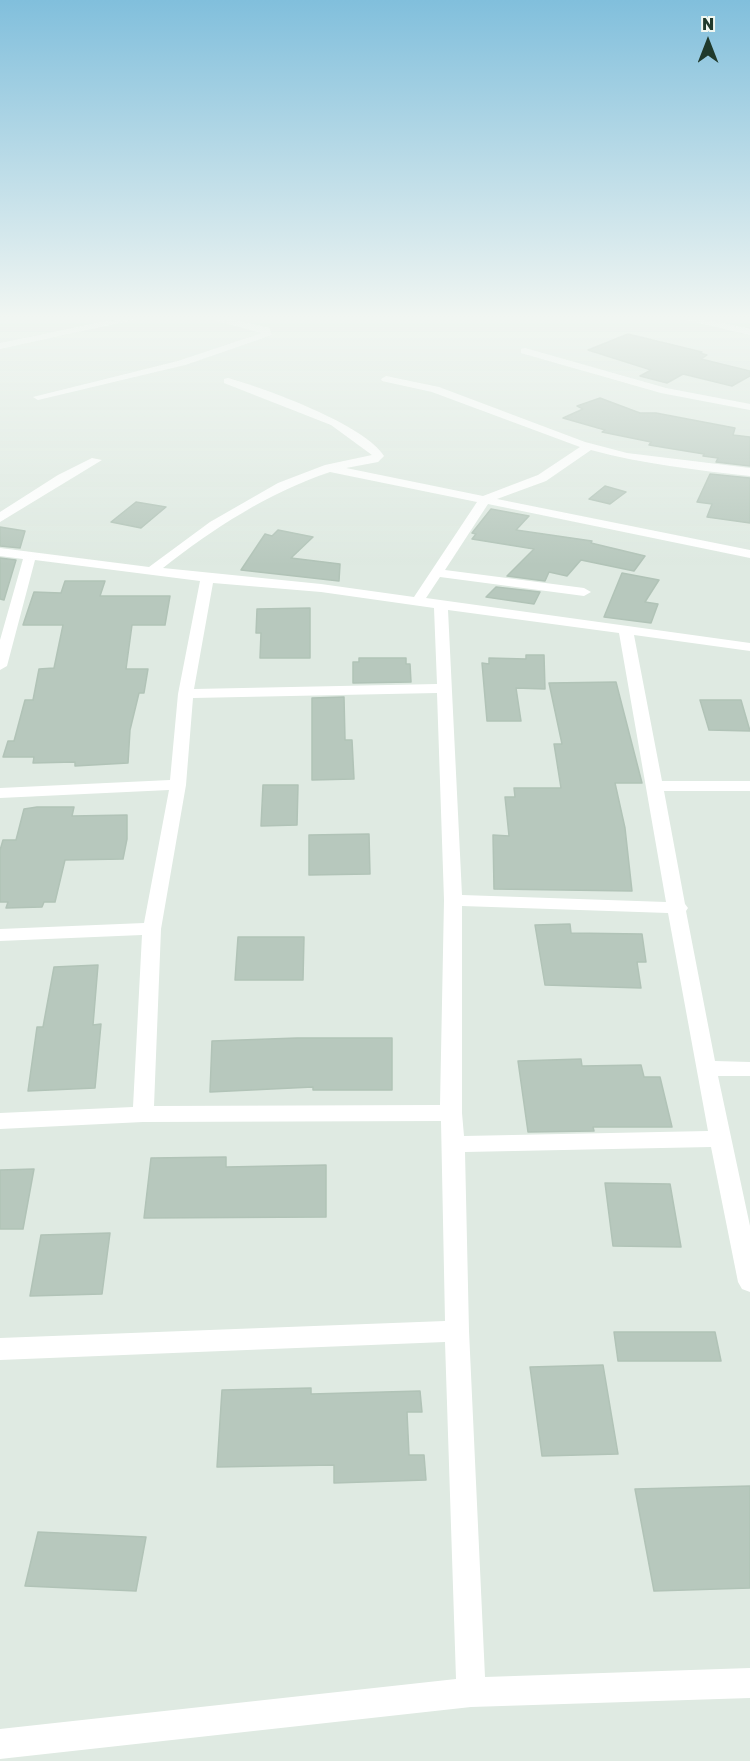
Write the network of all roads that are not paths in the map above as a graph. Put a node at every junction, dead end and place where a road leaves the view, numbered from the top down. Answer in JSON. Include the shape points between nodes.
{"nodes":[{"id":1,"x":279,"y":401,"type":"edge"},
{"id":2,"x":466,"y":401,"type":"edge"},
{"id":3,"x":707,"y":401,"type":"edge"},
{"id":4,"x":750,"y":407,"type":"edge"},
{"id":5,"x":589,"y":446,"type":"junction"},
{"id":6,"x":96,"y":460,"type":"dead end"},
{"id":7,"x":329,"y":468,"type":"junction"},
{"id":8,"x":750,"y":472,"type":"edge"},
{"id":9,"x":485,"y":499,"type":"junction"},
{"id":10,"x":0,"y":518,"type":"edge"},
{"id":11,"x":0,"y":552,"type":"edge"},
{"id":12,"x":750,"y":555,"type":"edge"},
{"id":13,"x":30,"y":556,"type":"junction"},
{"id":14,"x":153,"y":570,"type":"junction"},
{"id":15,"x":438,"y":573,"type":"junction"},
{"id":16,"x":207,"y":578,"type":"junction"},
{"id":17,"x":584,"y":592,"type":"dead end"},
{"id":18,"x":417,"y":602,"type":"junction"},
{"id":19,"x":441,"y":605,"type":"junction"},
{"id":20,"x":626,"y":632,"type":"junction"},
{"id":21,"x":750,"y":647,"type":"edge"},
{"id":22,"x":0,"y":666,"type":"edge"},
{"id":23,"x":446,"y":688,"type":"junction"},
{"id":24,"x":186,"y":694,"type":"junction"},
{"id":25,"x":178,"y":785,"type":"junction"},
{"id":26,"x":655,"y":786,"type":"junction"},
{"id":27,"x":750,"y":786,"type":"edge"},
{"id":28,"x":0,"y":793,"type":"edge"},
{"id":29,"x":453,"y":900,"type":"junction"},
{"id":30,"x":678,"y":908,"type":"junction"},
{"id":31,"x":152,"y":929,"type":"junction"},
{"id":32,"x":0,"y":935,"type":"edge"},
{"id":33,"x":706,"y":1068,"type":"junction"},
{"id":34,"x":750,"y":1069,"type":"edge"},
{"id":35,"x":451,"y":1113,"type":"junction"},
{"id":36,"x":143,"y":1114,"type":"junction"},
{"id":37,"x":0,"y":1121,"type":"edge"},
{"id":38,"x":721,"y":1139,"type":"junction"},
{"id":39,"x":454,"y":1144,"type":"junction"},
{"id":40,"x":750,"y":1282,"type":"edge"},
{"id":41,"x":457,"y":1331,"type":"junction"},
{"id":42,"x":0,"y":1349,"type":"edge"},
{"id":43,"x":750,"y":1683,"type":"edge"},
{"id":44,"x":471,"y":1692,"type":"junction"},
{"id":45,"x":0,"y":1744,"type":"edge"}],
"edges":[{"from":1,"to":7,"type":"street","via":[[335,423],[374,449],[378,456]]},
{"from":2,"to":5,"type":"street"},
{"from":3,"to":4,"type":"street"},
{"from":5,"to":8,"type":"street","via":[[697,467]]},
{"from":5,"to":9,"type":"street","via":[[542,478]]},
{"from":6,"to":10,"type":"street"},
{"from":7,"to":9,"type":"street"},
{"from":7,"to":14,"type":"street","via":[[281,487],[201,532]]},
{"from":9,"to":12,"type":"street"},
{"from":9,"to":15,"type":"street"},
{"from":11,"to":13,"type":"street"},
{"from":13,"to":14,"type":"street"},
{"from":13,"to":22,"type":"street"},
{"from":14,"to":16,"type":"street"},
{"from":15,"to":17,"type":"street"},
{"from":15,"to":18,"type":"street"},
{"from":16,"to":18,"type":"street","via":[[321,588]]},
{"from":16,"to":24,"type":"street"},
{"from":18,"to":19,"type":"street"},
{"from":19,"to":20,"type":"street"},
{"from":19,"to":23,"type":"street"},
{"from":20,"to":21,"type":"street"},
{"from":20,"to":26,"type":"street"},
{"from":23,"to":24,"type":"street"},
{"from":23,"to":29,"type":"street"},
{"from":24,"to":25,"type":"street"},
{"from":25,"to":28,"type":"street"},
{"from":25,"to":31,"type":"street"},
{"from":26,"to":27,"type":"street"},
{"from":26,"to":30,"type":"street"},
{"from":29,"to":30,"type":"street"},
{"from":29,"to":35,"type":"street"},
{"from":30,"to":33,"type":"street"},
{"from":31,"to":32,"type":"street"},
{"from":31,"to":36,"type":"street"},
{"from":33,"to":34,"type":"street"},
{"from":33,"to":38,"type":"street"},
{"from":35,"to":36,"type":"street"},
{"from":35,"to":39,"type":"street"},
{"from":36,"to":37,"type":"street"},
{"from":38,"to":39,"type":"street"},
{"from":38,"to":40,"type":"street"},
{"from":39,"to":41,"type":"street"},
{"from":41,"to":42,"type":"street"},
{"from":41,"to":44,"type":"street"},
{"from":43,"to":44,"type":"street"},
{"from":44,"to":45,"type":"street"}]}
